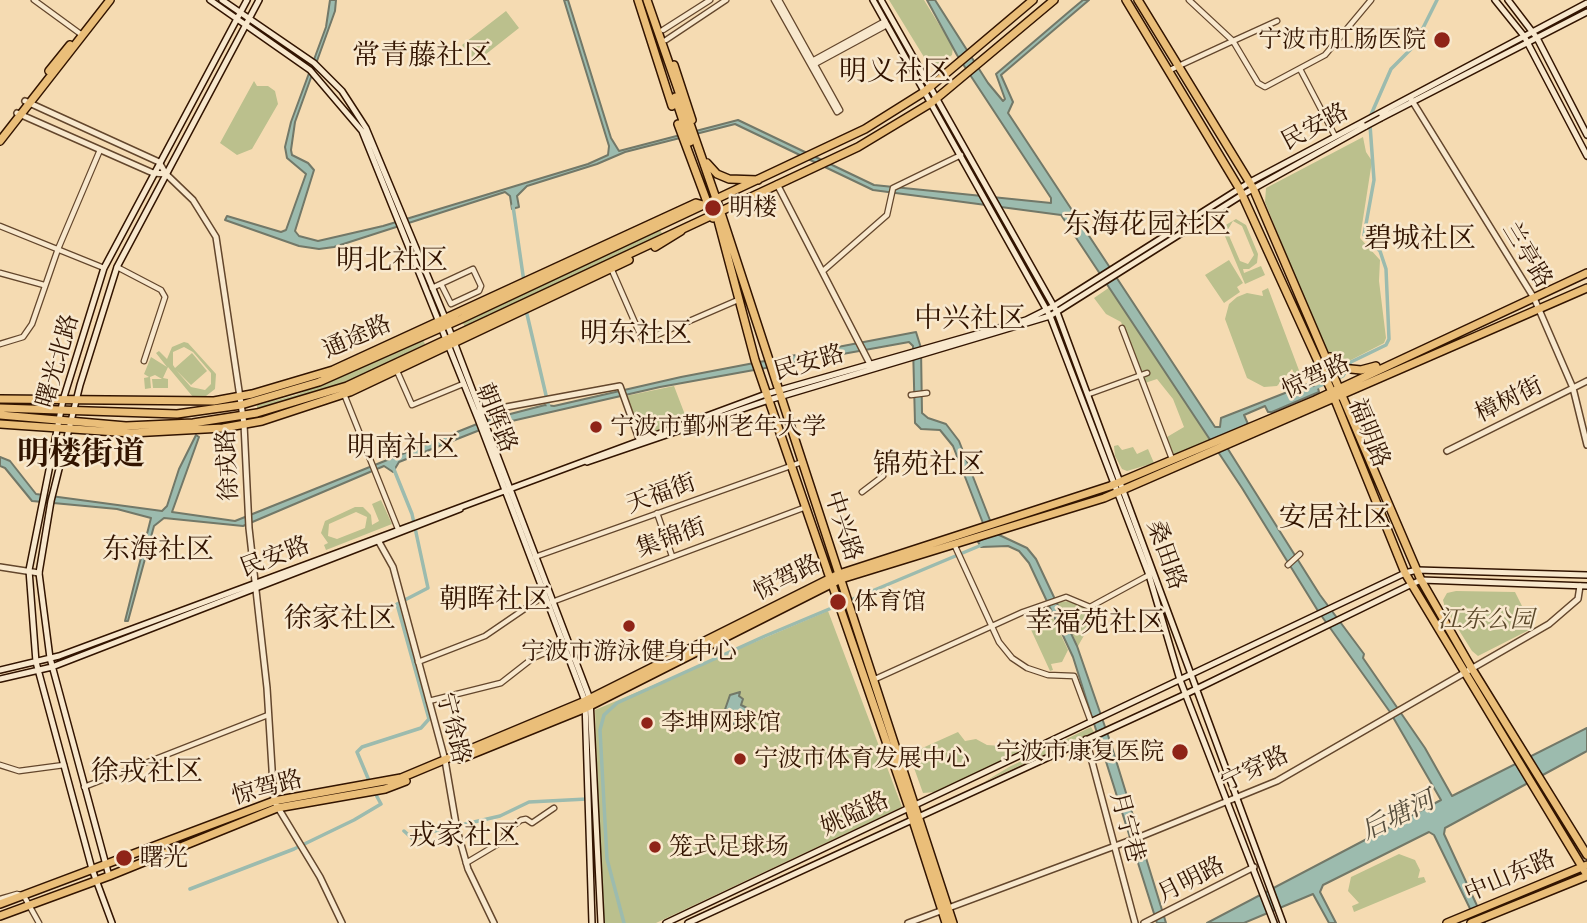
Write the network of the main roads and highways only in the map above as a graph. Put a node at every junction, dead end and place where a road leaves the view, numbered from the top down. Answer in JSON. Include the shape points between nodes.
{"nodes":[{"id":1,"x":104,"y":0,"type":"edge"},
{"id":2,"x":110,"y":0,"type":"edge"},
{"id":3,"x":210,"y":0,"type":"edge"},
{"id":4,"x":222,"y":0,"type":"edge"},
{"id":5,"x":247,"y":0,"type":"edge"},
{"id":6,"x":259,"y":0,"type":"edge"},
{"id":7,"x":638,"y":0,"type":"edge"},
{"id":8,"x":648,"y":0,"type":"edge"},
{"id":9,"x":873,"y":0,"type":"edge"},
{"id":10,"x":881,"y":0,"type":"edge"},
{"id":11,"x":1033,"y":0,"type":"edge"},
{"id":12,"x":1054,"y":0,"type":"edge"},
{"id":13,"x":1138,"y":0,"type":"edge"},
{"id":14,"x":1495,"y":0,"type":"edge"},
{"id":15,"x":1508,"y":0,"type":"edge"},
{"id":16,"x":1127,"y":1,"type":"edge"},
{"id":17,"x":1587,"y":3,"type":"edge"},
{"id":18,"x":1587,"y":12,"type":"edge"},
{"id":19,"x":239,"y":14,"type":"junction"},
{"id":20,"x":236,"y":20,"type":"junction"},
{"id":21,"x":248,"y":20,"type":"junction"},
{"id":22,"x":245,"y":26,"type":"junction"},
{"id":23,"x":1533,"y":32,"type":"junction"},
{"id":24,"x":81,"y":34,"type":"junction"},
{"id":25,"x":1524,"y":36,"type":"junction"},
{"id":26,"x":1537,"y":38,"type":"junction"},
{"id":27,"x":1527,"y":43,"type":"junction"},
{"id":28,"x":927,"y":90,"type":"junction"},
{"id":29,"x":1411,"y":99,"type":"junction"},
{"id":30,"x":934,"y":101,"type":"junction"},
{"id":31,"x":27,"y":102,"type":"junction"},
{"id":32,"x":19,"y":114,"type":"junction"},
{"id":33,"x":684,"y":120,"type":"junction"},
{"id":34,"x":1364,"y":124,"type":"junction"},
{"id":35,"x":0,"y":134,"type":"edge"},
{"id":36,"x":1587,"y":135,"type":"edge"},
{"id":37,"x":0,"y":141,"type":"edge"},
{"id":38,"x":694,"y":148,"type":"junction"},
{"id":39,"x":1587,"y":156,"type":"edge"},
{"id":40,"x":159,"y":162,"type":"junction"},
{"id":41,"x":707,"y":163,"type":"junction"},
{"id":42,"x":153,"y":173,"type":"junction"},
{"id":43,"x":166,"y":174,"type":"junction"},
{"id":44,"x":762,"y":179,"type":"junction"},
{"id":45,"x":777,"y":184,"type":"junction"},
{"id":46,"x":1251,"y":185,"type":"junction"},
{"id":47,"x":984,"y":190,"type":"junction"},
{"id":48,"x":1241,"y":191,"type":"junction"},
{"id":49,"x":712,"y":202,"type":"junction"},
{"id":50,"x":994,"y":208,"type":"junction"},
{"id":51,"x":397,"y":211,"type":"junction"},
{"id":52,"x":717,"y":211,"type":"junction"},
{"id":53,"x":720,"y":222,"type":"junction"},
{"id":54,"x":405,"y":232,"type":"junction"},
{"id":55,"x":610,"y":266,"type":"junction"},
{"id":56,"x":1587,"y":273,"type":"edge"},
{"id":57,"x":533,"y":281,"type":"junction"},
{"id":58,"x":1587,"y":288,"type":"edge"},
{"id":59,"x":1534,"y":298,"type":"junction"},
{"id":60,"x":1055,"y":309,"type":"junction"},
{"id":61,"x":1539,"y":309,"type":"junction"},
{"id":62,"x":517,"y":310,"type":"junction"},
{"id":63,"x":1048,"y":313,"type":"junction"},
{"id":64,"x":447,"y":321,"type":"junction"},
{"id":65,"x":438,"y":325,"type":"junction"},
{"id":66,"x":449,"y":342,"type":"junction"},
{"id":67,"x":1326,"y":354,"type":"junction"},
{"id":68,"x":1394,"y":362,"type":"junction"},
{"id":69,"x":871,"y":367,"type":"junction"},
{"id":70,"x":1587,"y":381,"type":"edge"},
{"id":71,"x":1573,"y":388,"type":"junction"},
{"id":72,"x":1341,"y":389,"type":"junction"},
{"id":73,"x":1332,"y":393,"type":"junction"},
{"id":74,"x":779,"y":394,"type":"junction"},
{"id":75,"x":768,"y":397,"type":"junction"},
{"id":76,"x":0,"y":399,"type":"edge"},
{"id":77,"x":63,"y":400,"type":"junction"},
{"id":78,"x":241,"y":400,"type":"junction"},
{"id":79,"x":76,"y":401,"type":"junction"},
{"id":80,"x":0,"y":408,"type":"edge"},
{"id":81,"x":73,"y":412,"type":"junction"},
{"id":82,"x":26,"y":413,"type":"junction"},
{"id":83,"x":0,"y":415,"type":"edge"},
{"id":84,"x":243,"y":415,"type":"junction"},
{"id":85,"x":480,"y":415,"type":"junction"},
{"id":86,"x":60,"y":416,"type":"junction"},
{"id":87,"x":71,"y":421,"type":"junction"},
{"id":88,"x":0,"y":424,"type":"edge"},
{"id":89,"x":244,"y":424,"type":"junction"},
{"id":90,"x":58,"y":429,"type":"junction"},
{"id":91,"x":69,"y":430,"type":"junction"},
{"id":92,"x":639,"y":439,"type":"junction"},
{"id":93,"x":1587,"y":445,"type":"edge"},
{"id":94,"x":1211,"y":448,"type":"junction"},
{"id":95,"x":1447,"y":451,"type":"dead end"},
{"id":96,"x":1119,"y":487,"type":"junction"},
{"id":97,"x":508,"y":489,"type":"junction"},
{"id":98,"x":407,"y":528,"type":"junction"},
{"id":99,"x":981,"y":531,"type":"junction"},
{"id":100,"x":379,"y":542,"type":"junction"},
{"id":101,"x":534,"y":557,"type":"junction"},
{"id":102,"x":0,"y":567,"type":"edge"},
{"id":103,"x":29,"y":570,"type":"junction"},
{"id":104,"x":1417,"y":570,"type":"junction"},
{"id":105,"x":40,"y":573,"type":"junction"},
{"id":106,"x":1405,"y":573,"type":"junction"},
{"id":107,"x":1587,"y":575,"type":"edge"},
{"id":108,"x":840,"y":576,"type":"junction"},
{"id":109,"x":831,"y":580,"type":"junction"},
{"id":110,"x":1421,"y":580,"type":"junction"},
{"id":111,"x":1412,"y":584,"type":"junction"},
{"id":112,"x":1583,"y":586,"type":"edge"},
{"id":113,"x":256,"y":587,"type":"junction"},
{"id":114,"x":551,"y":602,"type":"junction"},
{"id":115,"x":846,"y":610,"type":"junction"},
{"id":116,"x":50,"y":658,"type":"junction"},
{"id":117,"x":36,"y":662,"type":"junction"},
{"id":118,"x":52,"y":667,"type":"junction"},
{"id":119,"x":0,"y":670,"type":"edge"},
{"id":120,"x":38,"y":671,"type":"junction"},
{"id":121,"x":1469,"y":671,"type":"junction"},
{"id":122,"x":1189,"y":676,"type":"junction"},
{"id":123,"x":0,"y":679,"type":"edge"},
{"id":124,"x":1180,"y":680,"type":"junction"},
{"id":125,"x":1194,"y":690,"type":"junction"},
{"id":126,"x":1186,"y":694,"type":"junction"},
{"id":127,"x":588,"y":703,"type":"junction"},
{"id":128,"x":1086,"y":739,"type":"junction"},
{"id":129,"x":446,"y":762,"type":"junction"},
{"id":130,"x":1538,"y":785,"type":"junction"},
{"id":131,"x":1236,"y":799,"type":"junction"},
{"id":132,"x":1228,"y":802,"type":"junction"},
{"id":133,"x":591,"y":803,"type":"junction"},
{"id":134,"x":275,"y":804,"type":"junction"},
{"id":135,"x":912,"y":807,"type":"junction"},
{"id":136,"x":915,"y":818,"type":"junction"},
{"id":137,"x":1113,"y":846,"type":"junction"},
{"id":138,"x":1587,"y":855,"type":"edge"},
{"id":139,"x":105,"y":864,"type":"junction"},
{"id":140,"x":1585,"y":866,"type":"edge"},
{"id":141,"x":1254,"y":867,"type":"junction"},
{"id":142,"x":92,"y":869,"type":"junction"},
{"id":143,"x":109,"y":876,"type":"junction"},
{"id":144,"x":1587,"y":876,"type":"edge"},
{"id":145,"x":96,"y":881,"type":"junction"},
{"id":146,"x":0,"y":902,"type":"edge"},
{"id":147,"x":945,"y":910,"type":"junction"},
{"id":148,"x":0,"y":916,"type":"edge"},
{"id":149,"x":1281,"y":920,"type":"edge"},
{"id":150,"x":1273,"y":921,"type":"edge"},
{"id":151,"x":112,"y":923,"type":"edge"},
{"id":152,"x":342,"y":923,"type":"edge"},
{"id":153,"x":494,"y":923,"type":"edge"},
{"id":154,"x":592,"y":923,"type":"edge"},
{"id":155,"x":601,"y":923,"type":"edge"},
{"id":156,"x":666,"y":923,"type":"edge"},
{"id":157,"x":688,"y":923,"type":"edge"},
{"id":158,"x":908,"y":923,"type":"edge"},
{"id":159,"x":946,"y":923,"type":"edge"},
{"id":160,"x":953,"y":923,"type":"edge"},
{"id":161,"x":1135,"y":923,"type":"edge"},
{"id":162,"x":1144,"y":923,"type":"edge"},
{"id":163,"x":1447,"y":923,"type":"edge"},
{"id":164,"x":1471,"y":923,"type":"edge"}],
"edges":[{"from":1,"to":24,"type":"main road"},
{"from":2,"to":24,"type":"main road"},
{"from":3,"to":20,"type":"main road","name":"朝晖路"},
{"from":4,"to":19,"type":"main road","name":"朝晖路"},
{"from":5,"to":19,"type":"main road","name":"曙光北路"},
{"from":6,"to":21,"type":"main road","name":"曙光北路"},
{"from":7,"to":33,"type":"main road"},
{"from":8,"to":33,"type":"main road","name":"中兴路"},
{"from":8,"to":33,"type":"main road","via":[[663,30]]},
{"from":9,"to":28,"type":"main road"},
{"from":10,"to":28,"type":"main road"},
{"from":11,"to":28,"type":"main road"},
{"from":12,"to":30,"type":"main road"},
{"from":13,"to":46,"type":"main road","name":"福明路"},
{"from":14,"to":25,"type":"main road"},
{"from":15,"to":23,"type":"main road"},
{"from":16,"to":48,"type":"main road","name":"福明路"},
{"from":17,"to":23,"type":"main road","name":"民安路"},
{"from":18,"to":26,"type":"main road","name":"民安路"},
{"from":19,"to":20,"type":"main road","name":"曙光北路"},
{"from":19,"to":21,"type":"main road","name":"朝晖路"},
{"from":20,"to":22,"type":"main road","name":"朝晖路"},
{"from":20,"to":40,"type":"main road","name":"曙光北路"},
{"from":21,"to":22,"type":"main road","name":"曙光北路"},
{"from":21,"to":51,"type":"main road","name":"朝晖路","via":[[316,65],[342,91],[366,128]]},
{"from":22,"to":43,"type":"main road","name":"曙光北路"},
{"from":22,"to":51,"type":"main road","name":"朝晖路","via":[[312,72],[362,131]]},
{"from":23,"to":25,"type":"main road","name":"民安路"},
{"from":23,"to":26,"type":"main road"},
{"from":24,"to":31,"type":"main road"},
{"from":25,"to":27,"type":"main road"},
{"from":25,"to":29,"type":"main road","name":"民安路"},
{"from":26,"to":27,"type":"main road","name":"民安路"},
{"from":26,"to":36,"type":"main road"},
{"from":27,"to":29,"type":"main road","name":"民安路"},
{"from":27,"to":39,"type":"main road"},
{"from":28,"to":30,"type":"main road"},
{"from":28,"to":44,"type":"main road","name":"通途路","via":[[891,116]]},
{"from":29,"to":34,"type":"main road","name":"民安路","bridge":true},
{"from":29,"to":59,"type":"main road","name":"兰亭路"},
{"from":30,"to":45,"type":"main road","name":"通途路","via":[[832,159]]},
{"from":30,"to":47,"type":"main road"},
{"from":30,"to":47,"type":"main road"},
{"from":31,"to":32,"type":"main road"},
{"from":31,"to":40,"type":"main road"},
{"from":32,"to":35,"type":"main road"},
{"from":32,"to":37,"type":"main road"},
{"from":32,"to":42,"type":"main road"},
{"from":33,"to":38,"type":"main road","name":"中兴路"},
{"from":34,"to":46,"type":"main road","name":"民安路"},
{"from":34,"to":46,"type":"main road","name":"民安路"},
{"from":38,"to":41,"type":"main road","name":"中兴路"},
{"from":38,"to":49,"type":"main road","name":"中兴路"},
{"from":40,"to":42,"type":"main road","name":"曙光北路"},
{"from":40,"to":43,"type":"main road","name":"徐戎路"},
{"from":41,"to":44,"type":"main road","via":[[729,179]]},
{"from":41,"to":49,"type":"main road","name":"中兴路"},
{"from":42,"to":43,"type":"main road"},
{"from":42,"to":77,"type":"main road","name":"曙光北路","via":[[104,268]]},
{"from":43,"to":78,"type":"main road","name":"徐戎路","via":[[194,200],[216,237]]},
{"from":43,"to":79,"type":"main road","name":"曙光北路","via":[[117,267]]},
{"from":44,"to":49,"type":"main road","name":"通途路"},
{"from":45,"to":52,"type":"main road","name":"通途路"},
{"from":45,"to":69,"type":"main road"},
{"from":46,"to":48,"type":"main road","name":"民安路"},
{"from":46,"to":67,"type":"main road","name":"福明路"},
{"from":47,"to":50,"type":"main road"},
{"from":48,"to":60,"type":"main road","name":"民安路"},
{"from":48,"to":73,"type":"main road","name":"福明路"},
{"from":49,"to":52,"type":"main road","name":"中兴路"},
{"from":49,"to":52,"type":"main road","name":"中兴路"},
{"from":49,"to":57,"type":"main road","name":"通途路"},
{"from":50,"to":60,"type":"main road","name":"桑田路"},
{"from":50,"to":63,"type":"main road","name":"桑田路"},
{"from":51,"to":54,"type":"main road","name":"朝晖路"},
{"from":52,"to":53,"type":"main road","name":"中兴路"},
{"from":52,"to":55,"type":"main road","name":"通途路"},
{"from":53,"to":74,"type":"main road","name":"中兴路"},
{"from":53,"to":75,"type":"main road","name":"中兴路"},
{"from":54,"to":64,"type":"main road","name":"朝晖路"},
{"from":54,"to":65,"type":"main road","name":"朝晖路"},
{"from":55,"to":62,"type":"main road","name":"通途路"},
{"from":55,"to":62,"type":"main road","name":"通途路"},
{"from":56,"to":59,"type":"main road","name":"惊驾路"},
{"from":57,"to":64,"type":"main road","name":"通途路"},
{"from":57,"to":64,"type":"main road","name":"通途路"},
{"from":58,"to":61,"type":"main road","name":"惊驾路"},
{"from":59,"to":61,"type":"main road","name":"兰亭路"},
{"from":59,"to":68,"type":"main road","name":"惊驾路"},
{"from":60,"to":63,"type":"main road","name":"民安路"},
{"from":60,"to":96,"type":"main road","name":"桑田路"},
{"from":61,"to":71,"type":"main road","name":"兰亭路"},
{"from":61,"to":72,"type":"main road","name":"惊驾路"},
{"from":62,"to":66,"type":"main road","name":"通途路"},
{"from":63,"to":69,"type":"main road","name":"民安路"},
{"from":63,"to":96,"type":"main road","name":"桑田路"},
{"from":64,"to":65,"type":"main road","name":"通途路"},
{"from":64,"to":66,"type":"main road","name":"朝晖路"},
{"from":65,"to":66,"type":"main road","name":"朝晖路"},
{"from":65,"to":78,"type":"main road","name":"通途路","via":[[319,382]]},
{"from":66,"to":84,"type":"main road","name":"通途路","via":[[347,386]]},
{"from":66,"to":85,"type":"main road","name":"朝晖路"},
{"from":66,"to":85,"type":"main road","name":"朝晖路"},
{"from":66,"to":89,"type":"main road","name":"通途路","via":[[344,394]]},
{"from":67,"to":68,"type":"main road","via":[[1344,368]]},
{"from":67,"to":72,"type":"main road","name":"福明路"},
{"from":68,"to":72,"type":"main road","name":"惊驾路"},
{"from":69,"to":74,"type":"main road","name":"民安路"},
{"from":70,"to":71,"type":"main road","name":"樟树街"},
{"from":71,"to":93,"type":"main road","name":"兰亭路"},
{"from":71,"to":95,"type":"main road","name":"樟树街"},
{"from":72,"to":73,"type":"main road","name":"惊驾路"},
{"from":72,"to":104,"type":"main road","name":"福明路"},
{"from":73,"to":94,"type":"main road","name":"惊驾路"},
{"from":73,"to":106,"type":"main road","name":"福明路"},
{"from":74,"to":75,"type":"main road","name":"民安路"},
{"from":74,"to":108,"type":"main road","name":"中兴路"},
{"from":75,"to":92,"type":"main road","name":"民安路"},
{"from":75,"to":97,"type":"main road","name":"民安路"},
{"from":75,"to":109,"type":"main road","name":"中兴路"},
{"from":76,"to":77,"type":"main road","name":"通途路"},
{"from":77,"to":79,"type":"main road","name":"通途路"},
{"from":77,"to":86,"type":"main road","name":"曙光北路"},
{"from":78,"to":79,"type":"main road","name":"通途路"},
{"from":78,"to":81,"type":"main road","name":"通途路","via":[[177,414]]},
{"from":78,"to":84,"type":"main road","name":"徐戎路"},
{"from":79,"to":81,"type":"main road","name":"曙光北路"},
{"from":80,"to":82,"type":"main road"},
{"from":81,"to":86,"type":"main road","name":"通途路"},
{"from":81,"to":87,"type":"main road","name":"曙光北路"},
{"from":82,"to":83,"type":"main road"},
{"from":82,"to":86,"type":"main road","name":"通途路"},
{"from":84,"to":87,"type":"main road","name":"通途路","via":[[163,425]]},
{"from":84,"to":89,"type":"main road","name":"徐戎路"},
{"from":85,"to":92,"type":"main road","via":[[620,387]]},
{"from":85,"to":97,"type":"main road","name":"朝晖路"},
{"from":86,"to":87,"type":"main road","name":"通途路"},
{"from":86,"to":90,"type":"main road","name":"曙光北路"},
{"from":87,"to":91,"type":"main road","name":"曙光北路"},
{"from":88,"to":90,"type":"main road","name":"通途路"},
{"from":89,"to":91,"type":"main road","name":"通途路","via":[[131,433]]},
{"from":89,"to":113,"type":"main road","name":"徐戎路"},
{"from":90,"to":91,"type":"main road","name":"通途路"},
{"from":90,"to":103,"type":"main road","name":"曙光北路"},
{"from":91,"to":105,"type":"main road","name":"曙光北路","via":[[51,501]]},
{"from":92,"to":97,"type":"main road","name":"民安路"},
{"from":94,"to":96,"type":"main road","name":"惊驾路"},
{"from":94,"to":96,"type":"main road","name":"惊驾路","via":[[1172,460]]},
{"from":96,"to":99,"type":"main road","name":"惊驾路"},
{"from":96,"to":122,"type":"main road","name":"桑田路"},
{"from":96,"to":124,"type":"main road","name":"桑田路"},
{"from":97,"to":98,"type":"main road","name":"民安路"},
{"from":97,"to":101,"type":"main road","name":"朝晖路"},
{"from":98,"to":100,"type":"main road","name":"民安路"},
{"from":98,"to":113,"type":"main road","name":"民安路"},
{"from":99,"to":108,"type":"main road","name":"惊驾路"},
{"from":99,"to":108,"type":"main road","name":"惊驾路","via":[[955,545]]},
{"from":100,"to":113,"type":"main road","name":"民安路"},
{"from":100,"to":129,"type":"main road","name":"宁徐路","via":[[393,567]]},
{"from":101,"to":114,"type":"main road","name":"朝晖路"},
{"from":101,"to":114,"type":"main road","name":"朝晖路"},
{"from":102,"to":103,"type":"main road"},
{"from":103,"to":105,"type":"main road"},
{"from":103,"to":117,"type":"main road","name":"曙光北路"},
{"from":104,"to":106,"type":"main road"},
{"from":104,"to":107,"type":"main road"},
{"from":104,"to":110,"type":"main road","name":"福明路"},
{"from":105,"to":116,"type":"main road","name":"曙光北路"},
{"from":106,"to":111,"type":"main road","name":"福明路"},
{"from":106,"to":122,"type":"main road"},
{"from":108,"to":109,"type":"main road","name":"惊驾路"},
{"from":108,"to":115,"type":"main road","name":"中兴路"},
{"from":109,"to":115,"type":"main road","name":"中兴路"},
{"from":109,"to":127,"type":"main road","name":"惊驾路"},
{"from":110,"to":111,"type":"main road"},
{"from":110,"to":112,"type":"main road","name":"宁穿路"},
{"from":110,"to":121,"type":"main road","name":"福明路"},
{"from":111,"to":121,"type":"main road","name":"福明路"},
{"from":111,"to":125,"type":"main road"},
{"from":112,"to":121,"type":"main road","name":"宁穿路","via":[[1578,599],[1562,615]]},
{"from":113,"to":116,"type":"main road","name":"民安路"},
{"from":113,"to":118,"type":"main road","name":"民安路"},
{"from":113,"to":134,"type":"main road","name":"徐戎路"},
{"from":114,"to":127,"type":"main road","name":"朝晖路"},
{"from":114,"to":127,"type":"main road","name":"朝晖路"},
{"from":115,"to":135,"type":"main road","name":"中兴路"},
{"from":115,"to":135,"type":"main road","name":"中兴路"},
{"from":116,"to":117,"type":"main road","name":"民安路"},
{"from":116,"to":118,"type":"main road","name":"曙光北路"},
{"from":117,"to":119,"type":"main road","name":"民安路"},
{"from":117,"to":120,"type":"main road","name":"曙光北路"},
{"from":118,"to":120,"type":"main road","name":"民安路"},
{"from":118,"to":139,"type":"main road","name":"曙光北路"},
{"from":120,"to":123,"type":"main road","name":"民安路"},
{"from":120,"to":142,"type":"main road","name":"曙光北路"},
{"from":121,"to":130,"type":"main road","name":"福明路"},
{"from":121,"to":131,"type":"main road","name":"宁穿路"},
{"from":122,"to":124,"type":"main road"},
{"from":122,"to":125,"type":"main road","name":"桑田路"},
{"from":124,"to":126,"type":"main road","name":"桑田路"},
{"from":124,"to":135,"type":"main road","name":"姚隘路"},
{"from":125,"to":126,"type":"main road"},
{"from":125,"to":131,"type":"main road","name":"桑田路"},
{"from":126,"to":128,"type":"main road","name":"姚隘路"},
{"from":126,"to":132,"type":"main road","name":"桑田路"},
{"from":127,"to":129,"type":"main road","name":"惊驾路"},
{"from":127,"to":133,"type":"main road","name":"朝晖路"},
{"from":128,"to":136,"type":"main road","name":"姚隘路"},
{"from":128,"to":137,"type":"main road","name":"月宁巷"},
{"from":129,"to":134,"type":"main road","name":"惊驾路","via":[[381,787]]},
{"from":129,"to":153,"type":"main road","name":"宁徐路","via":[[466,863]]},
{"from":130,"to":138,"type":"main road","name":"福明路"},
{"from":130,"to":140,"type":"main road","name":"福明路"},
{"from":131,"to":132,"type":"main road","name":"宁穿路"},
{"from":131,"to":149,"type":"main road","name":"桑田路"},
{"from":132,"to":137,"type":"main road","name":"宁穿路"},
{"from":132,"to":141,"type":"main road","name":"桑田路"},
{"from":133,"to":154,"type":"main road","name":"朝晖路"},
{"from":133,"to":155,"type":"main road","name":"朝晖路"},
{"from":134,"to":139,"type":"main road","name":"惊驾路"},
{"from":134,"to":143,"type":"main road","name":"惊驾路"},
{"from":134,"to":152,"type":"main road","name":"徐戎路"},
{"from":135,"to":136,"type":"main road","name":"中兴路"},
{"from":135,"to":156,"type":"main road","name":"姚隘路"},
{"from":136,"to":147,"type":"main road","name":"中兴路"},
{"from":136,"to":157,"type":"main road","name":"姚隘路"},
{"from":137,"to":147,"type":"main road","name":"宁穿路"},
{"from":137,"to":161,"type":"main road","name":"月宁巷"},
{"from":139,"to":142,"type":"main road","name":"惊驾路"},
{"from":139,"to":143,"type":"main road","name":"曙光北路"},
{"from":140,"to":144,"type":"main road","name":"福明路"},
{"from":140,"to":163,"type":"main road","name":"中山东路"},
{"from":141,"to":150,"type":"main road","name":"桑田路"},
{"from":141,"to":162,"type":"main road","name":"月明路"},
{"from":142,"to":145,"type":"main road","name":"曙光北路"},
{"from":142,"to":146,"type":"main road","name":"惊驾路"},
{"from":143,"to":145,"type":"main road","name":"惊驾路"},
{"from":144,"to":164,"type":"main road","name":"中山东路"},
{"from":145,"to":148,"type":"main road","name":"惊驾路"},
{"from":145,"to":151,"type":"main road","name":"曙光北路"},
{"from":147,"to":158,"type":"main road","name":"宁穿路"},
{"from":147,"to":159,"type":"main road","name":"中兴路"},
{"from":147,"to":160,"type":"main road","name":"中兴路"}]}
